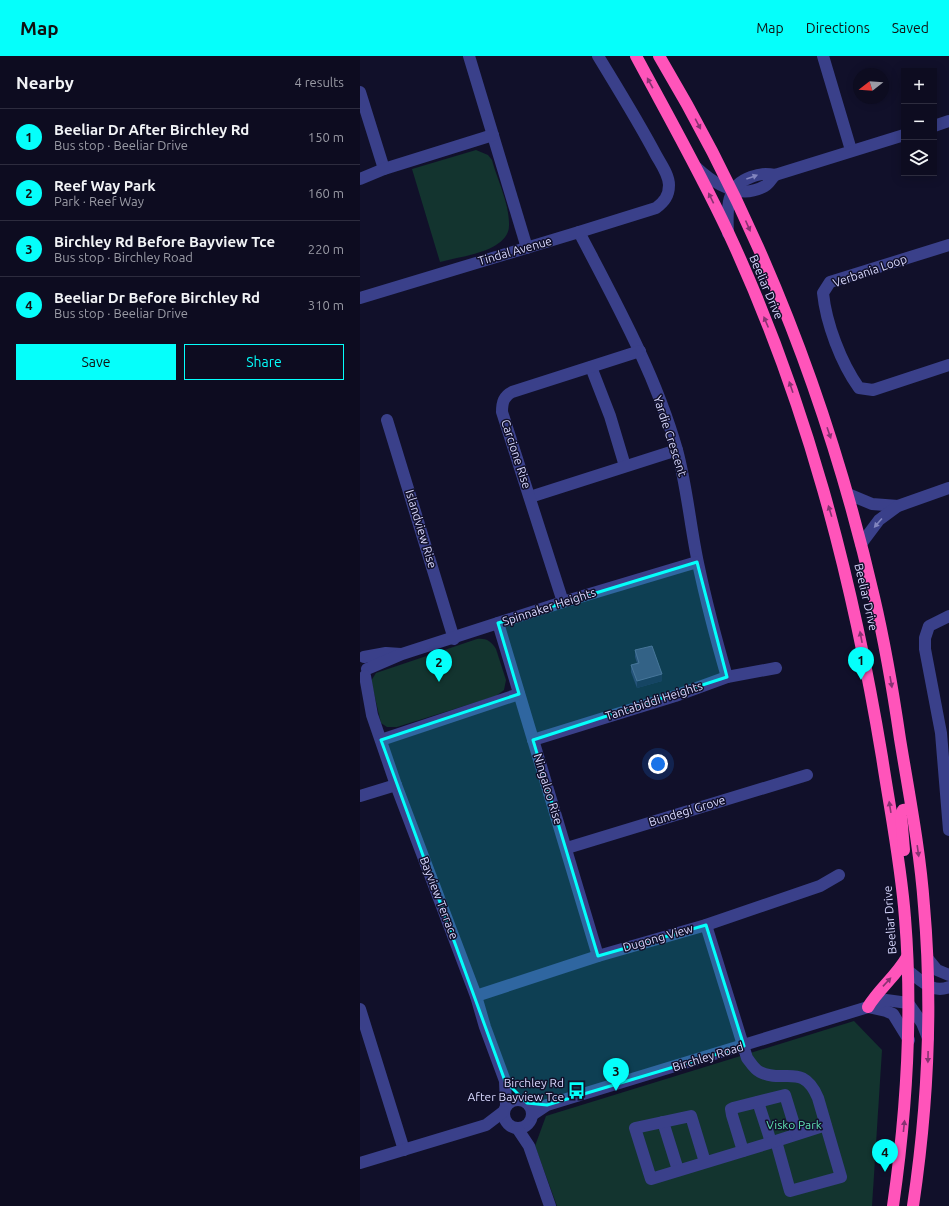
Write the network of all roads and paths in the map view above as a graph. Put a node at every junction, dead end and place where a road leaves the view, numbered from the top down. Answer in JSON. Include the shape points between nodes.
{"nodes":[{"id":1,"x":469,"y":56,"type":"edge"},
{"id":2,"x":598,"y":56,"type":"edge"},
{"id":3,"x":636,"y":56,"type":"edge"},
{"id":4,"x":659,"y":56,"type":"edge"},
{"id":5,"x":823,"y":56,"type":"edge"},
{"id":6,"x":360,"y":92,"type":"edge"},
{"id":7,"x":949,"y":121,"type":"edge"},
{"id":8,"x":937,"y":125,"type":"edge"},
{"id":9,"x":493,"y":135,"type":"junction"},
{"id":10,"x":901,"y":136,"type":"edge"},
{"id":11,"x":851,"y":150,"type":"junction"},
{"id":12,"x":695,"y":166,"type":"junction"},
{"id":13,"x":384,"y":169,"type":"junction"},
{"id":14,"x":360,"y":179,"type":"edge"},
{"id":15,"x":732,"y":190,"type":"junction"},
{"id":16,"x":579,"y":232,"type":"junction"},
{"id":17,"x":728,"y":233,"type":"junction"},
{"id":18,"x":949,"y":245,"type":"edge"},
{"id":19,"x":527,"y":248,"type":"junction"},
{"id":20,"x":360,"y":298,"type":"edge"},
{"id":21,"x":640,"y":351,"type":"junction"},
{"id":22,"x":949,"y":365,"type":"edge"},
{"id":23,"x":591,"y":367,"type":"junction"},
{"id":24,"x":387,"y":420,"type":"dead end"},
{"id":25,"x":677,"y":450,"type":"junction"},
{"id":26,"x":625,"y":466,"type":"junction"},
{"id":27,"x":949,"y":488,"type":"edge"},
{"id":28,"x":848,"y":494,"type":"junction"},
{"id":29,"x":530,"y":497,"type":"junction"},
{"id":30,"x":898,"y":506,"type":"junction"},
{"id":31,"x":861,"y":544,"type":"junction"},
{"id":32,"x":697,"y":562,"type":"junction"},
{"id":33,"x":563,"y":602,"type":"junction"},
{"id":34,"x":949,"y":616,"type":"edge"},
{"id":35,"x":498,"y":623,"type":"junction"},
{"id":36,"x":454,"y":639,"type":"junction"},
{"id":37,"x":402,"y":654,"type":"junction"},
{"id":38,"x":362,"y":656,"type":"edge"},
{"id":39,"x":776,"y":668,"type":"dead end"},
{"id":40,"x":364,"y":675,"type":"edge"},
{"id":41,"x":727,"y":677,"type":"junction"},
{"id":42,"x":519,"y":694,"type":"junction"},
{"id":43,"x":360,"y":698,"type":"edge"},
{"id":44,"x":372,"y":715,"type":"junction"},
{"id":45,"x":945,"y":733,"type":"edge"},
{"id":46,"x":381,"y":740,"type":"junction"},
{"id":47,"x":533,"y":740,"type":"junction"},
{"id":48,"x":807,"y":775,"type":"dead end"},
{"id":49,"x":396,"y":785,"type":"junction"},
{"id":50,"x":360,"y":796,"type":"edge"},
{"id":51,"x":911,"y":809,"type":"junction"},
{"id":52,"x":949,"y":830,"type":"edge"},
{"id":53,"x":567,"y":848,"type":"junction"},
{"id":54,"x":839,"y":875,"type":"dead end"},
{"id":55,"x":905,"y":916,"type":"junction"},
{"id":56,"x":706,"y":924,"type":"junction"},
{"id":57,"x":598,"y":956,"type":"junction"},
{"id":58,"x":907,"y":957,"type":"junction"},
{"id":59,"x":928,"y":959,"type":"junction"},
{"id":60,"x":908,"y":970,"type":"junction"},
{"id":61,"x":949,"y":975,"type":"edge"},
{"id":62,"x":928,"y":986,"type":"junction"},
{"id":63,"x":949,"y":986,"type":"edge"},
{"id":64,"x":476,"y":996,"type":"junction"},
{"id":65,"x":908,"y":1004,"type":"junction"},
{"id":66,"x":868,"y":1008,"type":"junction"},
{"id":67,"x":360,"y":1009,"type":"edge"},
{"id":68,"x":364,"y":1038,"type":"edge"},
{"id":69,"x":928,"y":1039,"type":"junction"},
{"id":70,"x":909,"y":1040,"type":"junction"},
{"id":71,"x":744,"y":1046,"type":"junction"},
{"id":72,"x":505,"y":1081,"type":"junction"},
{"id":73,"x":927,"y":1090,"type":"junction"},
{"id":74,"x":524,"y":1102,"type":"junction"},
{"id":75,"x":758,"y":1102,"type":"junction"},
{"id":76,"x":547,"y":1105,"type":"junction"},
{"id":77,"x":505,"y":1108,"type":"junction"},
{"id":78,"x":530,"y":1119,"type":"junction"},
{"id":79,"x":663,"y":1122,"type":"junction"},
{"id":80,"x":486,"y":1124,"type":"junction"},
{"id":81,"x":826,"y":1125,"type":"junction"},
{"id":82,"x":513,"y":1127,"type":"junction"},
{"id":83,"x":797,"y":1134,"type":"junction"},
{"id":84,"x":773,"y":1141,"type":"junction"},
{"id":85,"x":529,"y":1146,"type":"junction"},
{"id":86,"x":404,"y":1150,"type":"junction"},
{"id":87,"x":743,"y":1151,"type":"junction"},
{"id":88,"x":704,"y":1162,"type":"junction"},
{"id":89,"x":360,"y":1163,"type":"edge"},
{"id":90,"x":678,"y":1170,"type":"junction"},
{"id":91,"x":895,"y":1192,"type":"junction"},
{"id":92,"x":550,"y":1206,"type":"edge"},
{"id":93,"x":894,"y":1206,"type":"edge"},
{"id":94,"x":900,"y":1206,"type":"edge"},
{"id":95,"x":904,"y":1206,"type":"edge"},
{"id":96,"x":913,"y":1206,"type":"edge"}],
"edges":[{"from":1,"to":9,"type":"street"},
{"from":2,"to":16,"type":"street","name":"Tindal Avenue","via":[[639,123],[670,184],[667,198],[656,208]]},
{"from":12,"to":3,"type":"highway","name":"Beeliar Drive","one_way":true},
{"from":4,"to":15,"type":"highway","name":"Beeliar Drive","one_way":true},
{"from":5,"to":11,"type":"street"},
{"from":6,"to":13,"type":"street"},
{"from":7,"to":8,"type":"street"},
{"from":9,"to":13,"type":"street"},
{"from":9,"to":19,"type":"street"},
{"from":10,"to":11,"type":"street"},
{"from":11,"to":15,"type":"street","via":[[775,175],[763,173],[743,180]]},
{"from":12,"to":15,"type":"street","via":[[710,179]]},
{"from":17,"to":12,"type":"highway","name":"Beeliar Drive","one_way":true},
{"from":13,"to":14,"type":"street"},
{"from":15,"to":17,"type":"street","via":[[728,206]]},
{"from":15,"to":28,"type":"highway","name":"Beeliar Drive","one_way":true,"via":[[791,327],[817,396]]},
{"from":16,"to":19,"type":"street","name":"Tindal Avenue"},
{"from":16,"to":21,"type":"street","name":"Yardie Crescent"},
{"from":55,"to":17,"type":"highway","name":"Beeliar Drive","one_way":true,"via":[[896,843],[866,665],[832,518],[787,376]]},
{"from":18,"to":22,"type":"street","name":"Verbania Loop","via":[[830,282],[823,293],[825,312],[850,375],[859,388],[873,390]]},
{"from":19,"to":20,"type":"street","name":"Tindal Avenue"},
{"from":21,"to":23,"type":"street","name":"Carcione Rise"},
{"from":21,"to":25,"type":"street","name":"Yardie Crescent"},
{"from":23,"to":26,"type":"street","via":[[610,416]]},
{"from":23,"to":29,"type":"street","name":"Carcione Rise","via":[[512,392],[504,400],[502,412]]},
{"from":24,"to":36,"type":"street","name":"Islandview Rise"},
{"from":25,"to":26,"type":"street"},
{"from":25,"to":32,"type":"street","name":"Yardie Crescent"},
{"from":26,"to":29,"type":"street"},
{"from":27,"to":30,"type":"street"},
{"from":28,"to":30,"type":"street","via":[[872,504]]},
{"from":28,"to":31,"type":"highway","name":"Beeliar Drive"},
{"from":29,"to":33,"type":"street","name":"Carcione Rise"},
{"from":30,"to":31,"type":"street","one_way":true,"via":[[879,520]]},
{"from":31,"to":51,"type":"highway","name":"Beeliar Drive","one_way":true,"via":[[886,654]]},
{"from":32,"to":33,"type":"street","name":"Spinnaker Heights"},
{"from":32,"to":41,"type":"street","name":"Yardie Crescent"},
{"from":33,"to":35,"type":"street","name":"Spinnaker Heights"},
{"from":34,"to":45,"type":"street","via":[[929,626],[925,638],[925,650]]},
{"from":35,"to":36,"type":"street","name":"Spinnaker Heights"},
{"from":35,"to":42,"type":"street","name":"Ningaloo Rise"},
{"from":36,"to":37,"type":"street","name":"Spinnaker Heights"},
{"from":37,"to":38,"type":"street","name":"Spinnaker Heights"},
{"from":37,"to":40,"type":"street","name":"Spinnaker Heights"},
{"from":38,"to":40,"type":"street","name":"Bayview Terrace","via":[[367,663]]},
{"from":39,"to":41,"type":"street","name":"Tantabiddi Heights"},
{"from":40,"to":44,"type":"street","name":"Bayview Terrace"},
{"from":41,"to":47,"type":"street","name":"Tantabiddi Heights","via":[[675,696]]},
{"from":42,"to":46,"type":"street"},
{"from":42,"to":47,"type":"street","name":"Ningaloo Rise"},
{"from":43,"to":44,"type":"street","name":"Bayview Terrace"},
{"from":44,"to":46,"type":"street","name":"Bayview Terrace"},
{"from":45,"to":52,"type":"street"},
{"from":46,"to":49,"type":"street","name":"Bayview Terrace"},
{"from":47,"to":53,"type":"street","name":"Ningaloo Rise"},
{"from":48,"to":53,"type":"street","name":"Bundegi Grove"},
{"from":49,"to":50,"type":"street"},
{"from":49,"to":64,"type":"street","name":"Bayview Terrace"},
{"from":51,"to":55,"type":"highway","via":[[903,810],[901,814],[910,898]]},
{"from":51,"to":59,"type":"highway","name":"Beeliar Drive","one_way":true,"via":[[924,902]]},
{"from":53,"to":57,"type":"street","name":"Ningaloo Rise"},
{"from":54,"to":56,"type":"street","name":"Dugong View","via":[[820,886]]},
{"from":55,"to":58,"type":"highway","name":"Beeliar Drive"},
{"from":56,"to":57,"type":"street","name":"Dugong View"},
{"from":56,"to":71,"type":"street"},
{"from":57,"to":64,"type":"street","name":"Dugong View"},
{"from":58,"to":60,"type":"highway","name":"Beeliar Drive"},
{"from":66,"to":58,"type":"highway","one_way":true},
{"from":59,"to":61,"type":"street","via":[[937,970]]},
{"from":59,"to":62,"type":"highway","name":"Beeliar Drive"},
{"from":60,"to":62,"type":"street"},
{"from":60,"to":65,"type":"highway","name":"Beeliar Drive"},
{"from":62,"to":63,"type":"street","via":[[937,990]]},
{"from":62,"to":69,"type":"highway","name":"Beeliar Drive"},
{"from":64,"to":72,"type":"street","name":"Bayview Terrace"},
{"from":65,"to":66,"type":"street","name":"Birchley Road","via":[[886,1000]]},
{"from":65,"to":69,"type":"street","via":[[922,1023]]},
{"from":65,"to":70,"type":"highway","name":"Beeliar Drive"},
{"from":66,"to":70,"type":"street","name":"Birchley Road","via":[[893,1014]]},
{"from":66,"to":71,"type":"street","name":"Birchley Road"},
{"from":67,"to":68,"type":"street"},
{"from":68,"to":86,"type":"street"},
{"from":69,"to":73,"type":"highway","name":"Beeliar Drive","one_way":true},
{"from":91,"to":70,"type":"highway","name":"Beeliar Drive","one_way":true,"via":[[906,1111]]},
{"from":71,"to":76,"type":"street","name":"Birchley Road"},
{"from":71,"to":81,"type":"street","via":[[747,1058],[760,1072],[806,1079],[814,1090]]},
{"from":72,"to":74,"type":"street","name":"Bayview Terrace"},
{"from":72,"to":77,"type":"street","name":"Bayview Terrace"},
{"from":73,"to":95,"type":"highway","via":[[921,1101]]},
{"from":73,"to":96,"type":"highway","name":"Beeliar Drive"},
{"from":74,"to":76,"type":"street","name":"Birchley Road"},
{"from":74,"to":77,"type":"street","via":[[513,1100]]},
{"from":74,"to":78,"type":"street","via":[[531,1109]]},
{"from":75,"to":83,"type":"street","via":[[785,1095]]},
{"from":75,"to":84,"type":"street"},
{"from":75,"to":87,"type":"street","via":[[731,1109]]},
{"from":76,"to":78,"type":"street","name":"Birchley Road"},
{"from":77,"to":80,"type":"street"},
{"from":77,"to":82,"type":"street","via":[[505,1121]]},
{"from":78,"to":82,"type":"street","via":[[523,1127]]},
{"from":78,"to":85,"type":"street"},
{"from":79,"to":88,"type":"street","via":[[691,1116]]},
{"from":79,"to":90,"type":"street"},
{"from":79,"to":90,"type":"street","via":[[635,1128],[651,1179]]},
{"from":80,"to":82,"type":"street"},
{"from":80,"to":86,"type":"street"},
{"from":81,"to":83,"type":"street"},
{"from":81,"to":84,"type":"street","via":[[841,1177],[790,1191]]},
{"from":82,"to":85,"type":"street"},
{"from":83,"to":84,"type":"street"},
{"from":84,"to":87,"type":"street"},
{"from":85,"to":92,"type":"street"},
{"from":86,"to":89,"type":"street"},
{"from":87,"to":88,"type":"street"},
{"from":88,"to":90,"type":"street"},
{"from":91,"to":93,"type":"highway","name":"Beeliar Drive"},
{"from":91,"to":94,"type":"highway"}]}
